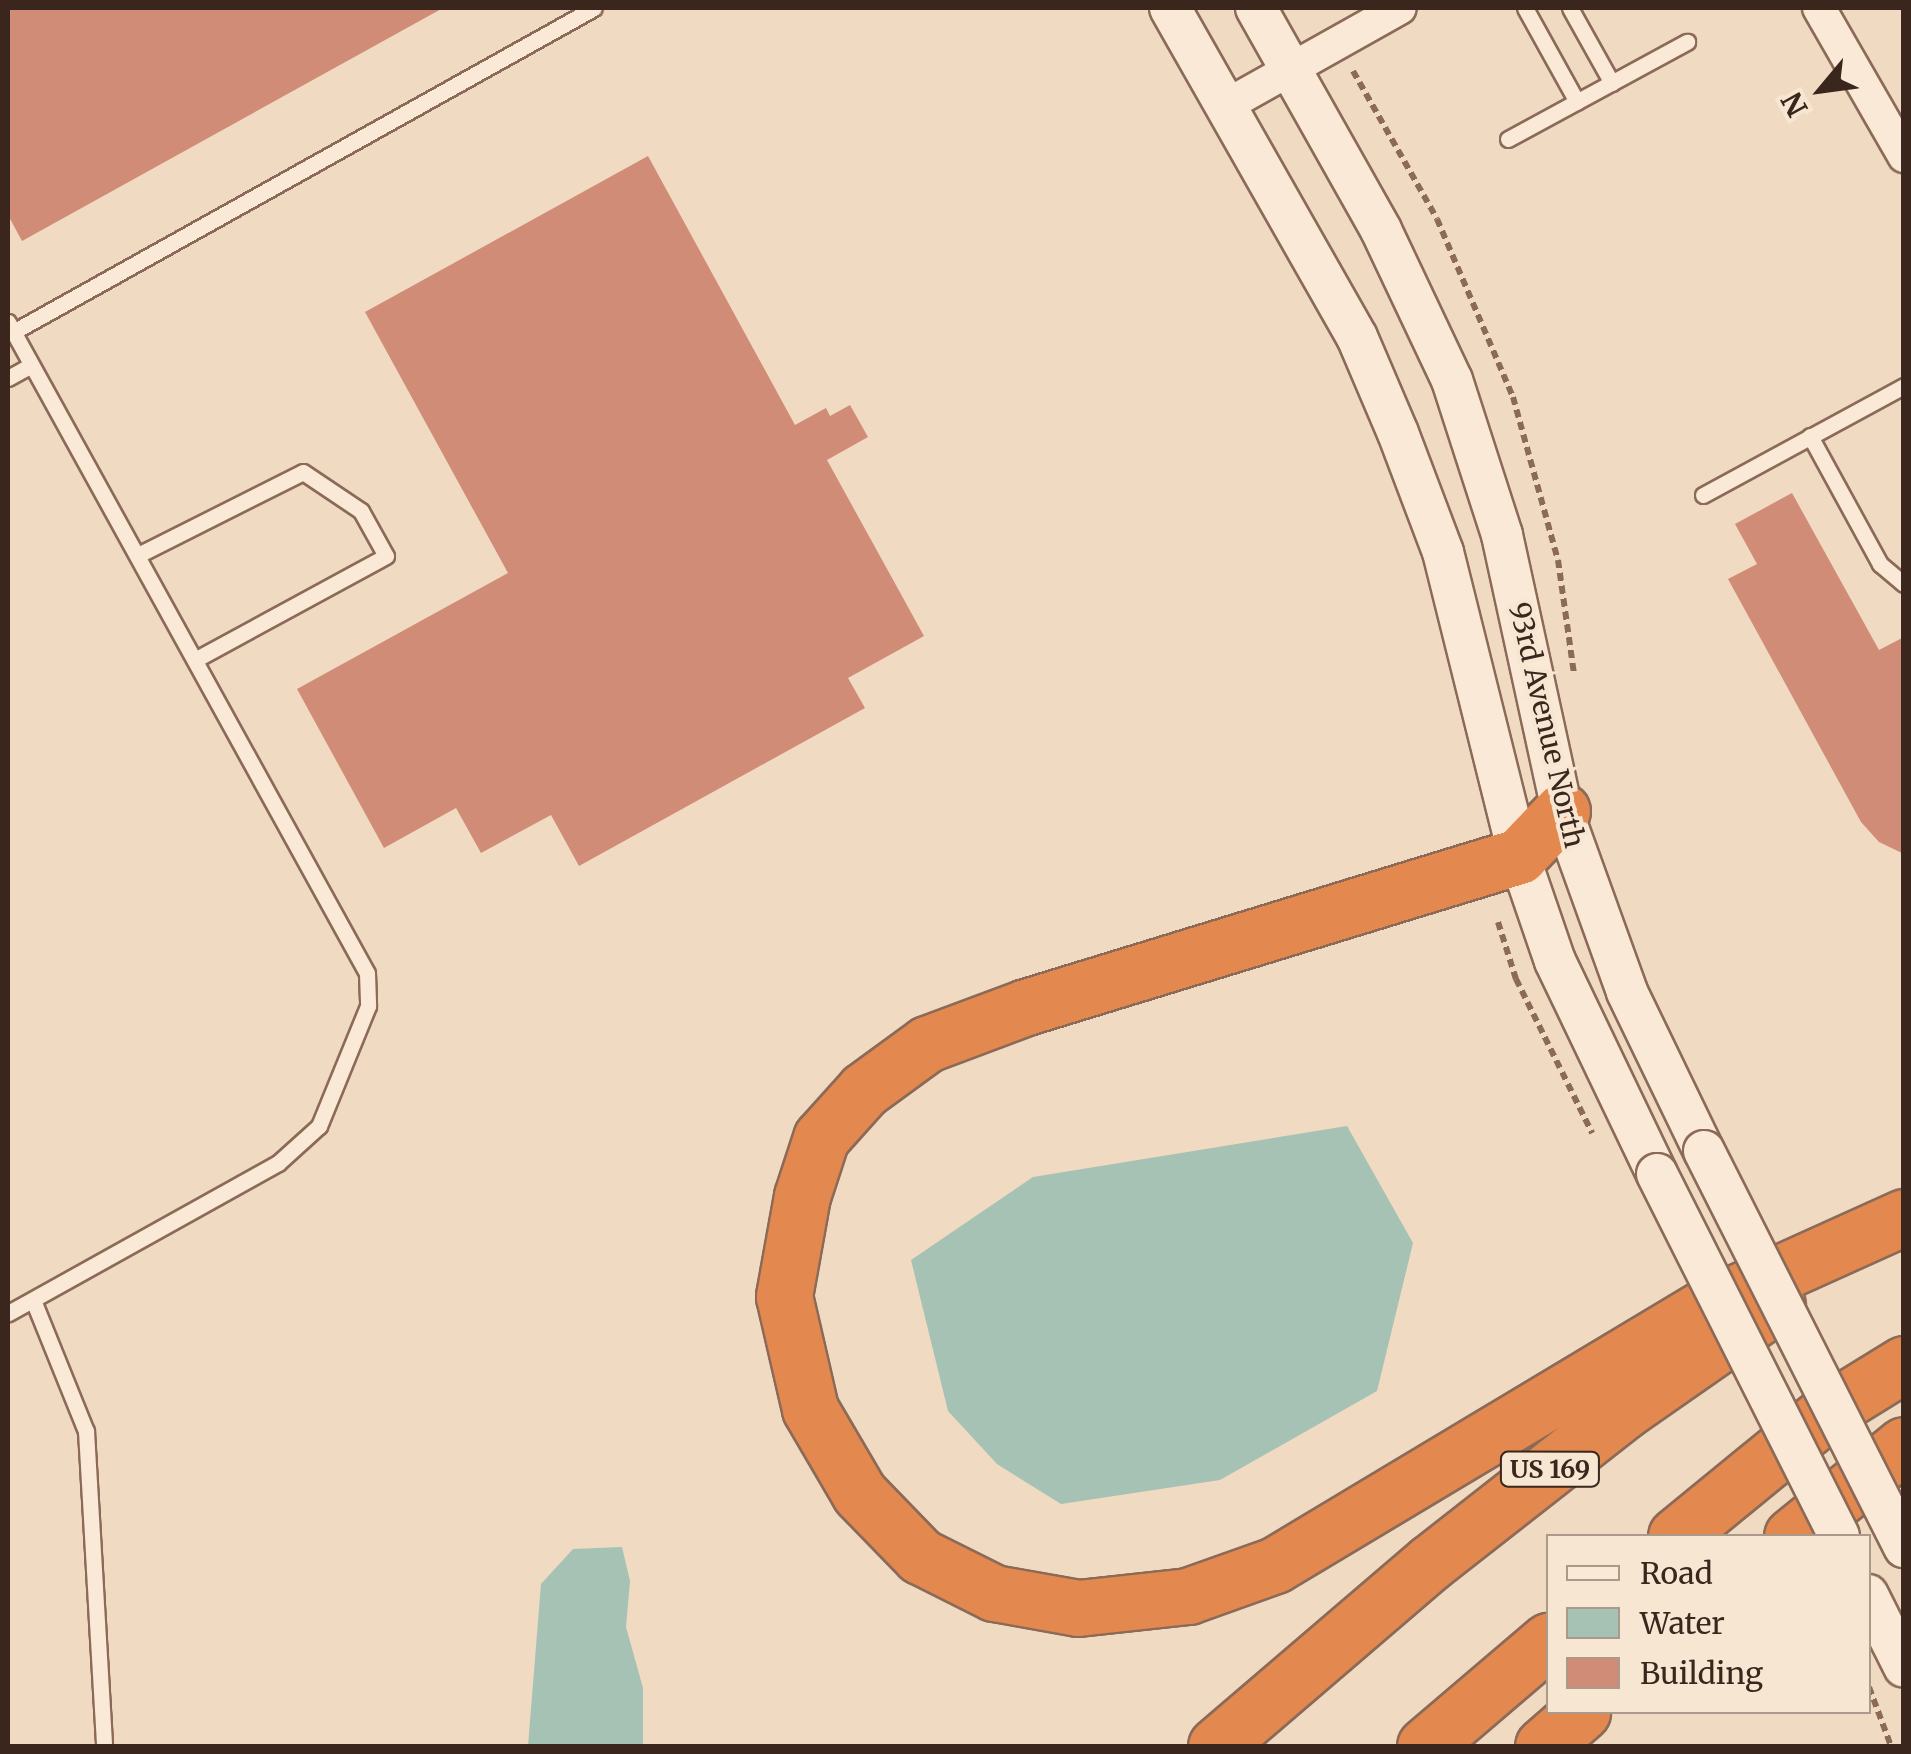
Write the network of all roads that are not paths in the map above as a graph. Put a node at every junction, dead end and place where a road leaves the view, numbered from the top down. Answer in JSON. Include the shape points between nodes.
{"nodes":[{"id":1,"x":594,"y":8,"type":"edge"},
{"id":2,"x":1170,"y":8,"type":"edge"},
{"id":3,"x":1256,"y":8,"type":"edge"},
{"id":4,"x":1400,"y":8,"type":"edge"},
{"id":5,"x":1526,"y":8,"type":"edge"},
{"id":6,"x":1570,"y":8,"type":"edge"},
{"id":7,"x":1819,"y":8,"type":"edge"},
{"id":8,"x":1687,"y":42,"type":"dead end"},
{"id":9,"x":1292,"y":68,"type":"junction"},
{"id":10,"x":1612,"y":83,"type":"junction"},
{"id":11,"x":1576,"y":102,"type":"junction"},
{"id":12,"x":1227,"y":105,"type":"junction"},
{"id":13,"x":1508,"y":139,"type":"dead end"},
{"id":14,"x":1904,"y":156,"type":"edge"},
{"id":15,"x":10,"y":327,"type":"edge"},
{"id":16,"x":31,"y":365,"type":"junction"},
{"id":17,"x":8,"y":378,"type":"edge"},
{"id":18,"x":1904,"y":386,"type":"edge"},
{"id":19,"x":1810,"y":436,"type":"junction"},
{"id":20,"x":1703,"y":495,"type":"dead end"},
{"id":21,"x":140,"y":554,"type":"junction"},
{"id":22,"x":1904,"y":584,"type":"edge"},
{"id":23,"x":196,"y":659,"type":"junction"},
{"id":24,"x":1562,"y":810,"type":"junction"},
{"id":25,"x":1519,"y":856,"type":"junction"},
{"id":26,"x":1904,"y":1218,"type":"edge"},
{"id":27,"x":33,"y":1300,"type":"junction"},
{"id":28,"x":8,"y":1314,"type":"edge"},
{"id":29,"x":1904,"y":1364,"type":"edge"},
{"id":30,"x":1904,"y":1445,"type":"edge"},
{"id":31,"x":1678,"y":1534,"type":"edge"},
{"id":32,"x":1794,"y":1534,"type":"edge"},
{"id":33,"x":1838,"y":1534,"type":"edge"},
{"id":34,"x":1904,"y":1546,"type":"edge"},
{"id":35,"x":1877,"y":1611,"type":"edge"},
{"id":36,"x":1546,"y":1643,"type":"edge"},
{"id":37,"x":1904,"y":1666,"type":"edge"},
{"id":38,"x":1580,"y":1714,"type":"edge"},
{"id":39,"x":104,"y":1746,"type":"edge"},
{"id":40,"x":1216,"y":1746,"type":"edge"},
{"id":41,"x":1425,"y":1746,"type":"edge"},
{"id":42,"x":1543,"y":1746,"type":"edge"}],
"edges":[{"from":1,"to":15,"type":"lane"},
{"from":2,"to":12,"type":"street","name":"93rd Avenue North"},
{"from":3,"to":9,"type":"street","name":"93rd Avenue North"},
{"from":4,"to":9,"type":"street"},
{"from":5,"to":11,"type":"lane"},
{"from":6,"to":10,"type":"lane"},
{"from":7,"to":14,"type":"street"},
{"from":8,"to":10,"type":"lane"},
{"from":9,"to":12,"type":"street"},
{"from":9,"to":24,"type":"street","name":"93rd Avenue North","via":[[1381,230],[1458,396],[1502,535]]},
{"from":10,"to":11,"type":"lane"},
{"from":11,"to":13,"type":"lane"},
{"from":12,"to":25,"type":"street","name":"93rd Avenue North","via":[[1357,337],[1398,433],[1443,552]]},
{"from":15,"to":16,"type":"lane"},
{"from":16,"to":17,"type":"lane"},
{"from":16,"to":21,"type":"lane"},
{"from":18,"to":19,"type":"lane"},
{"from":19,"to":20,"type":"lane"},
{"from":19,"to":22,"type":"lane","via":[[1880,564]]},
{"from":21,"to":23,"type":"lane"},
{"from":21,"to":23,"type":"lane","via":[[303,472],[362,512],[386,556]]},
{"from":23,"to":27,"type":"lane","via":[[367,974],[368,1006],[319,1126],[278,1163]]},
{"from":24,"to":25,"type":"highway"},
{"from":24,"to":34,"type":"street","name":"93rd Avenue North","bridge":true,"via":[[1627,992]]},
{"from":25,"to":26,"type":"highway","via":[[1026,1007],[927,1044],[864,1090],[821,1138],[802,1196],[784,1296],[810,1409],[858,1493],[920,1556],[994,1593],[1078,1608],[1188,1596],[1291,1556],[1708,1306]]},
{"from":25,"to":33,"type":"street","name":"93rd Avenue North","bridge":true,"via":[[1573,1002]]},
{"from":26,"to":40,"type":"highway","number":"US 169","via":[[1625,1410],[1431,1562]]},
{"from":27,"to":28,"type":"lane"},
{"from":27,"to":39,"type":"lane","via":[[86,1431]]},
{"from":29,"to":31,"type":"highway","via":[[1831,1409]]},
{"from":30,"to":32,"type":"highway"},
{"from":35,"to":37,"type":"street"},
{"from":36,"to":41,"type":"highway"},
{"from":38,"to":42,"type":"highway"}]}
